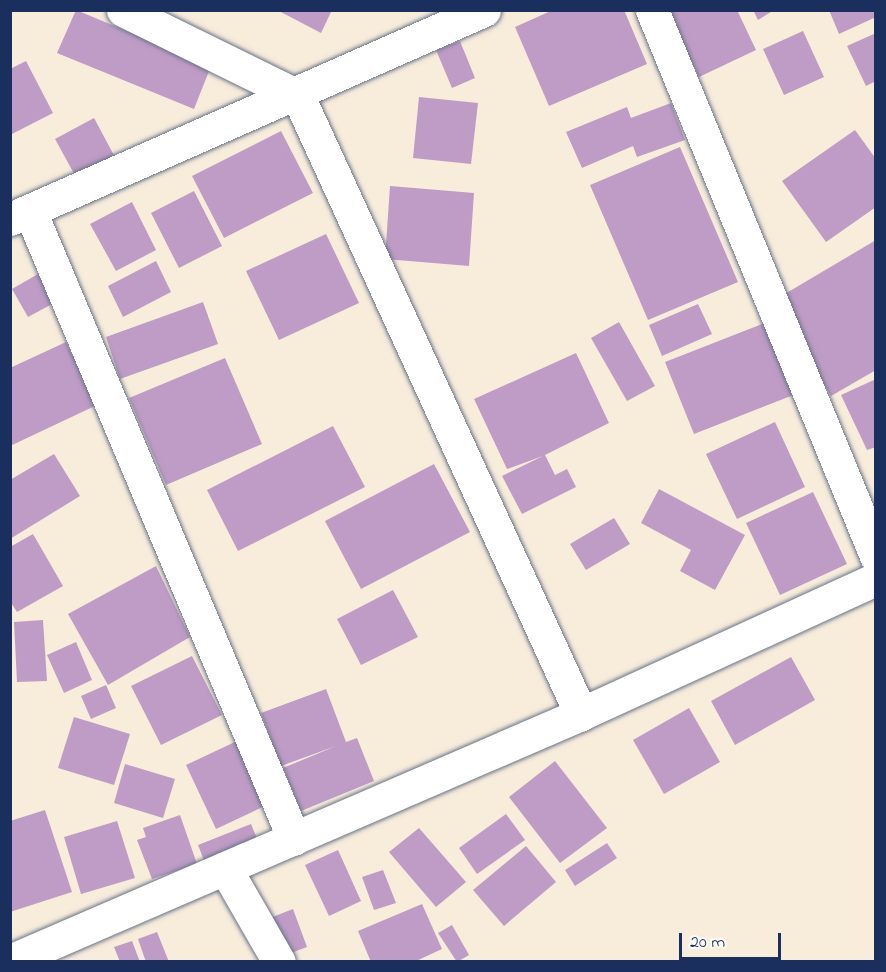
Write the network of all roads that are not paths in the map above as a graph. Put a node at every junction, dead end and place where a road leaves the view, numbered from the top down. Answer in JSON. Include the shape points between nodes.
{"nodes":[{"id":1,"x":123,"y":10,"type":"edge"},
{"id":2,"x":484,"y":10,"type":"edge"},
{"id":3,"x":652,"y":10,"type":"edge"},
{"id":4,"x":298,"y":96,"type":"junction"},
{"id":5,"x":20,"y":215,"type":"edge"},
{"id":6,"x":876,"y":556,"type":"edge"},
{"id":7,"x":876,"y":579,"type":"edge"},
{"id":8,"x":581,"y":714,"type":"junction"},
{"id":9,"x":294,"y":839,"type":"junction"},
{"id":10,"x":225,"y":868,"type":"junction"},
{"id":11,"x":10,"y":961,"type":"edge"},
{"id":12,"x":279,"y":962,"type":"edge"}],
"edges":[{"from":1,"to":4,"type":"street"},
{"from":2,"to":4,"type":"street"},
{"from":3,"to":6,"type":"street"},
{"from":4,"to":5,"type":"street"},
{"from":4,"to":8,"type":"street"},
{"from":5,"to":9,"type":"street"},
{"from":7,"to":8,"type":"street"},
{"from":8,"to":9,"type":"street"},
{"from":9,"to":10,"type":"street"},
{"from":10,"to":11,"type":"street"},
{"from":10,"to":12,"type":"street"}]}
